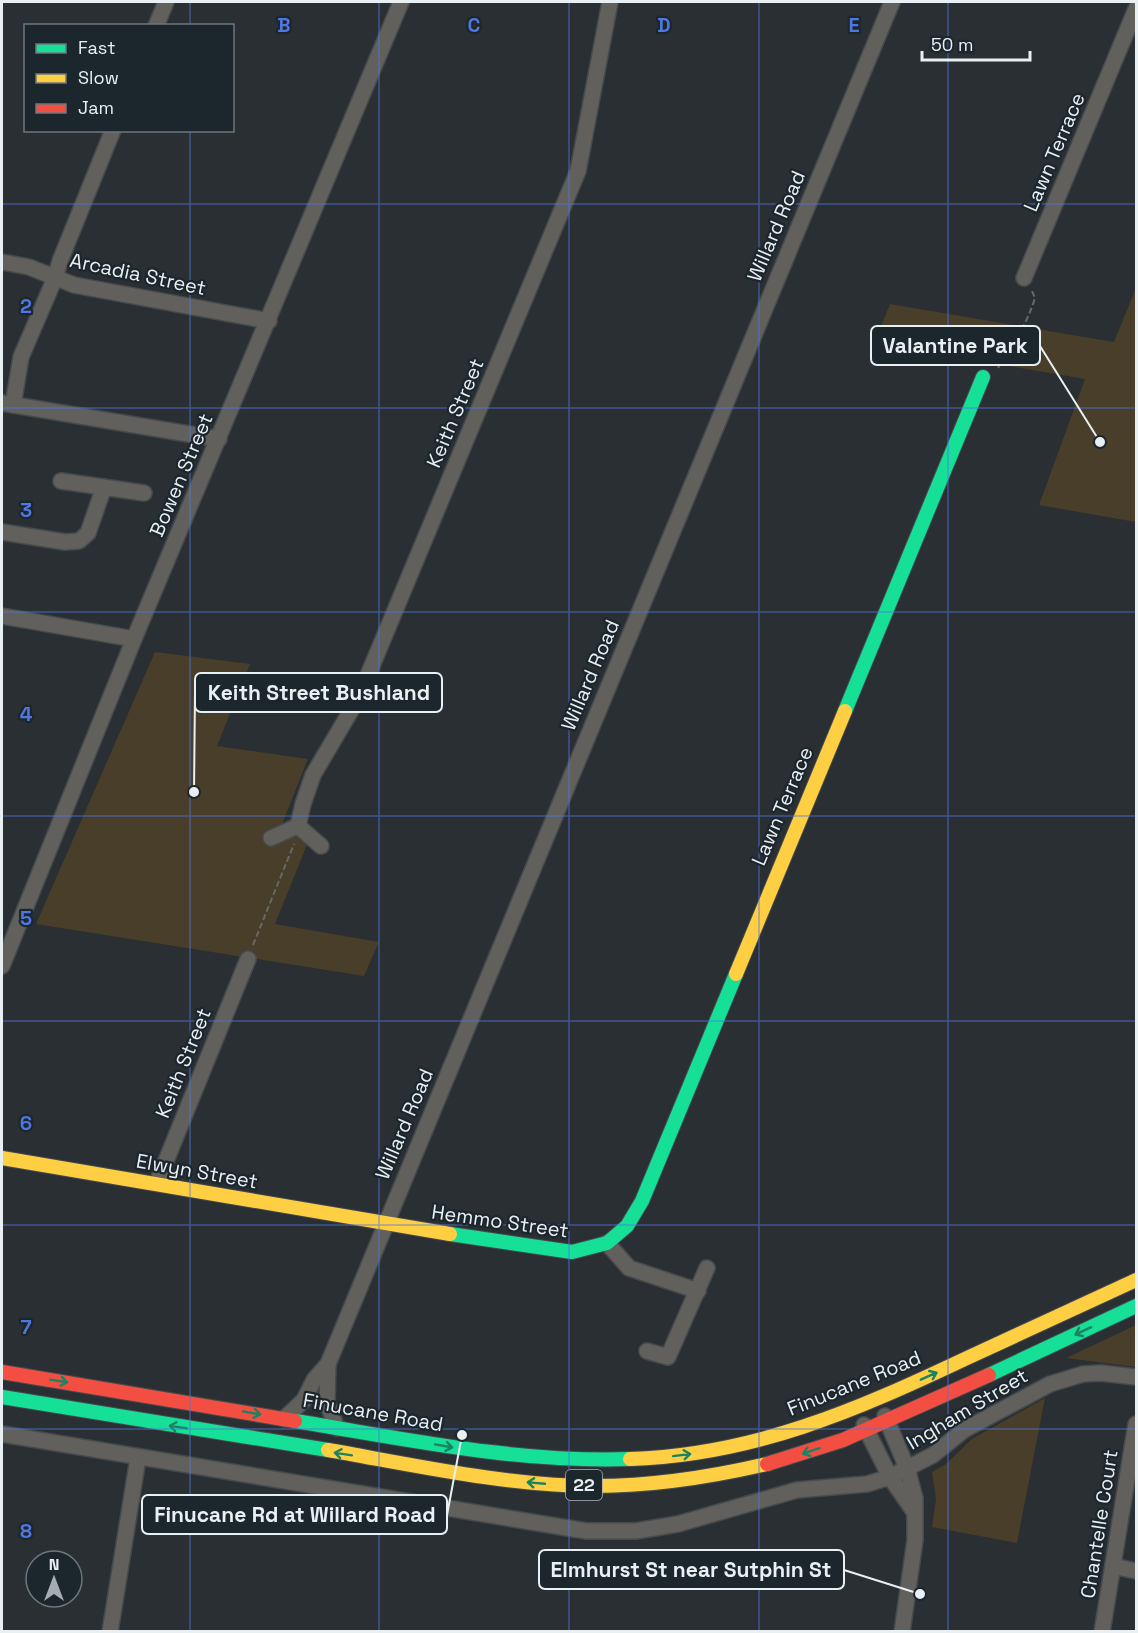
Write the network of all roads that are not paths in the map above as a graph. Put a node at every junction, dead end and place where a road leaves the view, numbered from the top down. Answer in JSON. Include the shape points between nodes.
{"nodes":[{"id":1,"x":166,"y":2,"type":"edge"},
{"id":2,"x":401,"y":2,"type":"edge"},
{"id":3,"x":610,"y":2,"type":"edge"},
{"id":4,"x":892,"y":2,"type":"edge"},
{"id":5,"x":1137,"y":9,"type":"edge"},
{"id":6,"x":157,"y":24,"type":"edge"},
{"id":7,"x":112,"y":132,"type":"edge"},
{"id":8,"x":2,"y":262,"type":"edge"},
{"id":9,"x":55,"y":278,"type":"junction"},
{"id":10,"x":1024,"y":278,"type":"road end"},
{"id":11,"x":269,"y":321,"type":"junction"},
{"id":12,"x":983,"y":377,"type":"road end"},
{"id":13,"x":7,"y":404,"type":"edge"},
{"id":14,"x":219,"y":439,"type":"junction"},
{"id":15,"x":61,"y":481,"type":"dead end"},
{"id":16,"x":104,"y":487,"type":"junction"},
{"id":17,"x":144,"y":493,"type":"dead end"},
{"id":18,"x":2,"y":532,"type":"edge"},
{"id":19,"x":2,"y":616,"type":"edge"},
{"id":20,"x":134,"y":639,"type":"junction"},
{"id":21,"x":298,"y":826,"type":"junction"},
{"id":22,"x":271,"y":838,"type":"dead end"},
{"id":23,"x":321,"y":846,"type":"dead end"},
{"id":24,"x":248,"y":958,"type":"road end"},
{"id":25,"x":2,"y":966,"type":"edge"},
{"id":26,"x":2,"y":1158,"type":"edge"},
{"id":27,"x":158,"y":1183,"type":"junction"},
{"id":28,"x":385,"y":1224,"type":"junction"},
{"id":29,"x":607,"y":1243,"type":"junction"},
{"id":30,"x":707,"y":1268,"type":"dead end"},
{"id":31,"x":1137,"y":1280,"type":"edge"},
{"id":32,"x":698,"y":1291,"type":"junction"},
{"id":33,"x":1137,"y":1306,"type":"edge"},
{"id":34,"x":646,"y":1351,"type":"dead end"},
{"id":35,"x":328,"y":1364,"type":"junction"},
{"id":36,"x":2,"y":1372,"type":"edge"},
{"id":37,"x":1137,"y":1377,"type":"edge"},
{"id":38,"x":2,"y":1397,"type":"edge"},
{"id":39,"x":875,"y":1399,"type":"junction"},
{"id":40,"x":856,"y":1408,"type":"junction"},
{"id":41,"x":284,"y":1419,"type":"junction"},
{"id":42,"x":887,"y":1421,"type":"junction"},
{"id":43,"x":1137,"y":1424,"type":"edge"},
{"id":44,"x":337,"y":1428,"type":"junction"},
{"id":45,"x":866,"y":1430,"type":"junction"},
{"id":46,"x":2,"y":1434,"type":"edge"},
{"id":47,"x":138,"y":1458,"type":"junction"},
{"id":48,"x":624,"y":1460,"type":"junction"},
{"id":49,"x":907,"y":1468,"type":"junction"},
{"id":50,"x":890,"y":1476,"type":"junction"},
{"id":51,"x":635,"y":1484,"type":"junction"},
{"id":52,"x":915,"y":1513,"type":"junction"},
{"id":53,"x":1113,"y":1566,"type":"junction"},
{"id":54,"x":1137,"y":1571,"type":"edge"},
{"id":55,"x":110,"y":1632,"type":"edge"},
{"id":56,"x":902,"y":1632,"type":"edge"},
{"id":57,"x":1102,"y":1632,"type":"edge"}],
"edges":[{"from":1,"to":6,"type":"street"},
{"from":2,"to":11,"type":"street","name":"Bowen Street"},
{"from":3,"to":21,"type":"street","name":"Keith Street","via":[[578,171],[359,697],[313,775]]},
{"from":4,"to":28,"type":"street","name":"Willard Road"},
{"from":5,"to":10,"type":"street","name":"Lawn Terrace"},
{"from":7,"to":9,"type":"street"},
{"from":8,"to":9,"type":"street","name":"Arcadia Street","via":[[29,267]]},
{"from":9,"to":11,"type":"street","name":"Arcadia Street","via":[[74,285]]},
{"from":9,"to":13,"type":"street","via":[[28,338]]},
{"from":11,"to":14,"type":"street","name":"Bowen Street"},
{"from":12,"to":29,"type":"main road","name":"Lawn Terrace","via":[[642,1201],[627,1226]]},
{"from":13,"to":14,"type":"street"},
{"from":14,"to":20,"type":"street","name":"Bowen Street"},
{"from":15,"to":16,"type":"street"},
{"from":16,"to":17,"type":"street"},
{"from":16,"to":18,"type":"street","via":[[88,532],[79,541]]},
{"from":19,"to":20,"type":"street"},
{"from":20,"to":25,"type":"street","name":"Bowen Street"},
{"from":21,"to":22,"type":"street"},
{"from":21,"to":23,"type":"street"},
{"from":24,"to":27,"type":"street","name":"Keith Street"},
{"from":26,"to":27,"type":"main road","name":"Elwyn Street"},
{"from":27,"to":28,"type":"main road","name":"Elwyn Street"},
{"from":28,"to":29,"type":"main road","name":"Hemmo Street","via":[[572,1252]]},
{"from":28,"to":35,"type":"street","name":"Willard Road"},
{"from":29,"to":32,"type":"street","via":[[629,1268]]},
{"from":30,"to":32,"type":"street"},
{"from":39,"to":31,"type":"main road","name":"Finucane Road","number":"22","one_way":true},
{"from":32,"to":34,"type":"street","via":[[668,1357]]},
{"from":33,"to":42,"type":"main road","number":"22","one_way":true},
{"from":35,"to":41,"type":"street","name":"Willard Road","via":[[304,1400]]},
{"from":35,"to":44,"type":"street","name":"Willard Road","via":[[327,1403]]},
{"from":36,"to":41,"type":"main road","name":"Finucane Road","number":"22","one_way":true},
{"from":37,"to":49,"type":"street","name":"Ingham Street","via":[[1083,1374],[1050,1384],[964,1430],[933,1455]]},
{"from":51,"to":38,"type":"main road","number":"22","one_way":true,"via":[[565,1485],[508,1480]]},
{"from":39,"to":40,"type":"main road","name":"Finucane Road","number":"22"},
{"from":39,"to":42,"type":"street"},
{"from":40,"to":45,"type":"street"},
{"from":48,"to":40,"type":"main road","name":"Finucane Road","number":"22","one_way":true,"via":[[739,1445],[804,1428]]},
{"from":41,"to":44,"type":"main road","name":"Finucane Road","number":"22"},
{"from":42,"to":45,"type":"main road","number":"22"},
{"from":42,"to":49,"type":"street"},
{"from":43,"to":53,"type":"street","name":"Chantelle Court"},
{"from":44,"to":48,"type":"main road","name":"Finucane Road","number":"22","one_way":true,"via":[[516,1457]]},
{"from":45,"to":50,"type":"street"},
{"from":45,"to":51,"type":"main road","number":"22","one_way":true,"via":[[815,1450],[745,1469]]},
{"from":46,"to":47,"type":"street"},
{"from":47,"to":50,"type":"street","via":[[586,1531],[636,1531],[678,1524],[781,1493],[867,1484]]},
{"from":47,"to":55,"type":"street"},
{"from":48,"to":51,"type":"main road"},
{"from":49,"to":50,"type":"street","name":"Ingham Street"},
{"from":49,"to":52,"type":"street","via":[[914,1490]]},
{"from":50,"to":52,"type":"street"},
{"from":52,"to":56,"type":"street"},
{"from":53,"to":54,"type":"street"},
{"from":53,"to":57,"type":"street","name":"Chantelle Court"}]}
